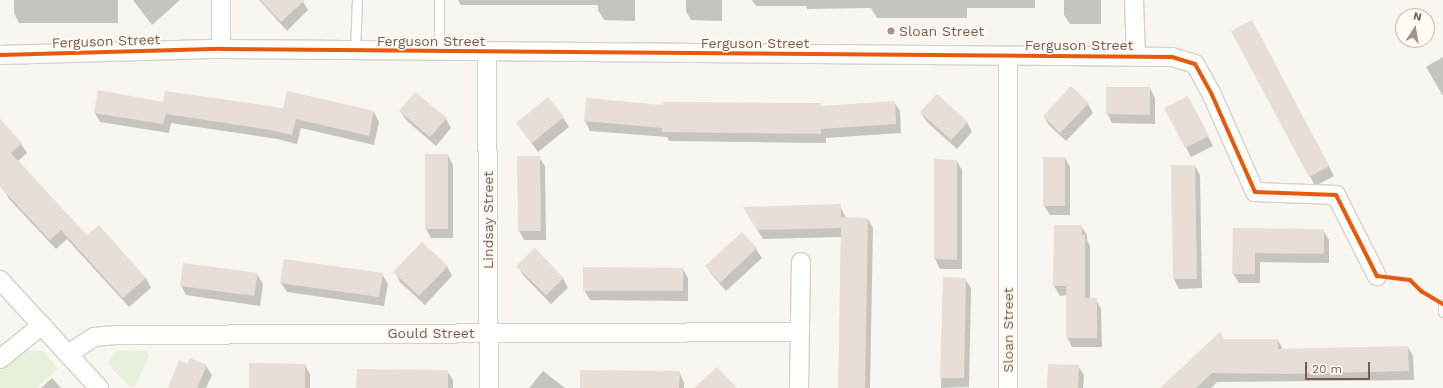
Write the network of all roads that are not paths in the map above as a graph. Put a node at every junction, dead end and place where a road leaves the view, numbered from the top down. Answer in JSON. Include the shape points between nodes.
{"nodes":[{"id":1,"x":221,"y":0,"type":"edge"},
{"id":2,"x":357,"y":0,"type":"edge"},
{"id":3,"x":439,"y":0,"type":"edge"},
{"id":4,"x":1134,"y":0,"type":"edge"},
{"id":5,"x":221,"y":49,"type":"junction"},
{"id":6,"x":355,"y":51,"type":"junction"},
{"id":7,"x":439,"y":52,"type":"junction"},
{"id":8,"x":487,"y":52,"type":"junction"},
{"id":9,"x":0,"y":55,"type":"edge"},
{"id":10,"x":1008,"y":56,"type":"junction"},
{"id":11,"x":1136,"y":56,"type":"junction"},
{"id":12,"x":801,"y":262,"type":"dead end"},
{"id":13,"x":1377,"y":276,"type":"dead end"},
{"id":14,"x":0,"y":280,"type":"edge"},
{"id":15,"x":1443,"y":304,"type":"edge"},
{"id":16,"x":1443,"y":312,"type":"edge"},
{"id":17,"x":42,"y":325,"type":"junction"},
{"id":18,"x":799,"y":332,"type":"junction"},
{"id":19,"x":489,"y":333,"type":"junction"},
{"id":20,"x":68,"y":354,"type":"junction"},
{"id":21,"x":0,"y":359,"type":"edge"},
{"id":22,"x":99,"y":388,"type":"edge"},
{"id":23,"x":489,"y":388,"type":"edge"},
{"id":24,"x":799,"y":388,"type":"edge"},
{"id":25,"x":1008,"y":388,"type":"edge"}],
"edges":[{"from":1,"to":5,"type":"street"},
{"from":2,"to":6,"type":"lane"},
{"from":3,"to":7,"type":"lane"},
{"from":4,"to":11,"type":"street"},
{"from":5,"to":6,"type":"street","name":"Ferguson Street"},
{"from":5,"to":9,"type":"street","name":"Ferguson Street"},
{"from":6,"to":7,"type":"street","name":"Ferguson Street"},
{"from":7,"to":8,"type":"street","name":"Ferguson Street"},
{"from":8,"to":10,"type":"street","name":"Ferguson Street"},
{"from":8,"to":19,"type":"street","name":"Lindsay Street"},
{"from":10,"to":11,"type":"street","name":"Ferguson Street"},
{"from":10,"to":25,"type":"street","name":"Sloan Street"},
{"from":11,"to":13,"type":"street","name":"Ferguson Street","via":[[1172,57],[1195,64],[1212,95],[1255,192],[1336,194]]},
{"from":12,"to":18,"type":"street"},
{"from":14,"to":17,"type":"street"},
{"from":15,"to":16,"type":"lane"},
{"from":17,"to":20,"type":"street"},
{"from":17,"to":21,"type":"street"},
{"from":18,"to":19,"type":"street","name":"Gould Street"},
{"from":18,"to":24,"type":"street"},
{"from":19,"to":20,"type":"street","name":"Gould Street","via":[[116,335],[94,337]]},
{"from":19,"to":23,"type":"street","name":"Lindsay Street"},
{"from":20,"to":22,"type":"street"}]}
